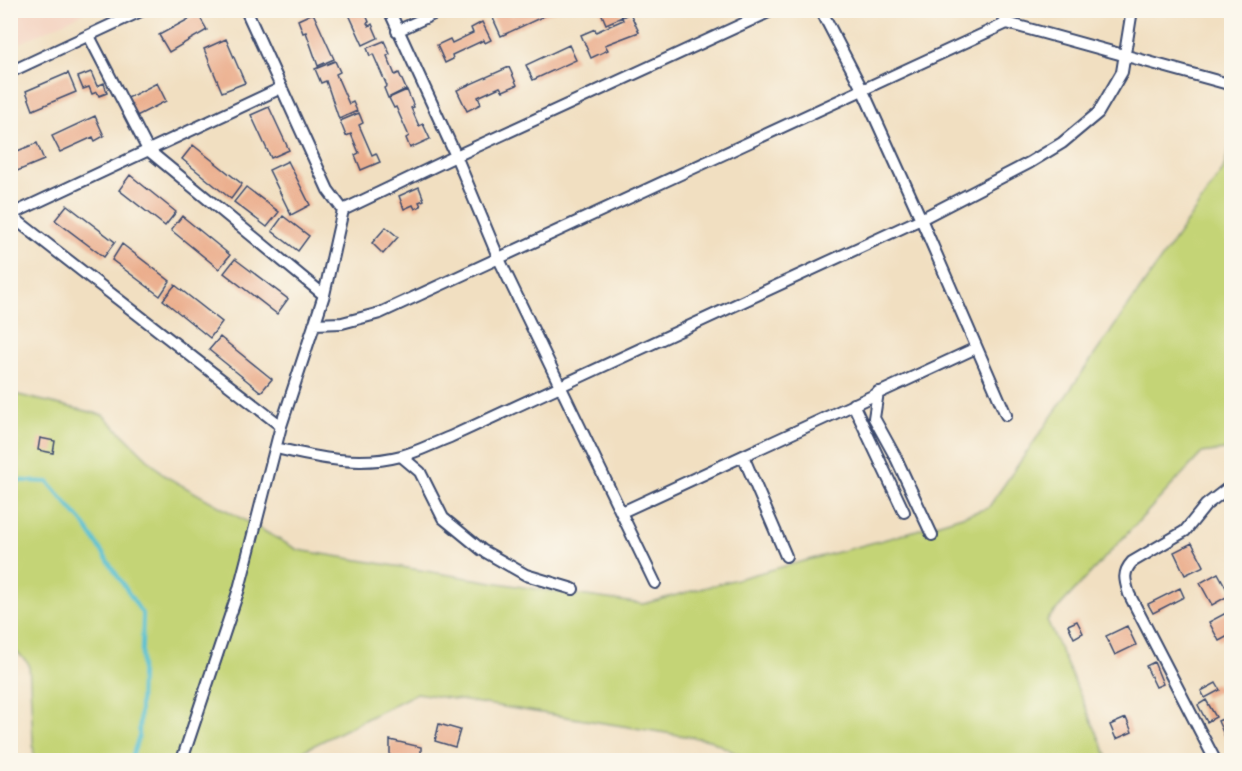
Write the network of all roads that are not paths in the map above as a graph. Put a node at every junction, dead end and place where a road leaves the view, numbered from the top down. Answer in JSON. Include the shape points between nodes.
{"nodes":[{"id":1,"x":143,"y":10,"type":"edge"},
{"id":2,"x":246,"y":10,"type":"edge"},
{"id":3,"x":389,"y":10,"type":"edge"},
{"id":4,"x":442,"y":10,"type":"edge"},
{"id":5,"x":773,"y":10,"type":"edge"},
{"id":6,"x":820,"y":10,"type":"edge"},
{"id":7,"x":1001,"y":10,"type":"edge"},
{"id":8,"x":1132,"y":10,"type":"edge"},
{"id":9,"x":1007,"y":23,"type":"junction"},
{"id":10,"x":397,"y":31,"type":"junction"},
{"id":11,"x":89,"y":36,"type":"junction"},
{"id":12,"x":1125,"y":56,"type":"junction"},
{"id":13,"x":10,"y":72,"type":"edge"},
{"id":14,"x":1232,"y":85,"type":"edge"},
{"id":15,"x":281,"y":88,"type":"junction"},
{"id":16,"x":863,"y":91,"type":"junction"},
{"id":17,"x":148,"y":150,"type":"junction"},
{"id":18,"x":456,"y":156,"type":"junction"},
{"id":19,"x":343,"y":210,"type":"junction"},
{"id":20,"x":10,"y":215,"type":"edge"},
{"id":21,"x":921,"y":219,"type":"junction"},
{"id":22,"x":499,"y":259,"type":"junction"},
{"id":23,"x":324,"y":295,"type":"junction"},
{"id":24,"x":314,"y":324,"type":"junction"},
{"id":25,"x":976,"y":348,"type":"junction"},
{"id":26,"x":560,"y":386,"type":"junction"},
{"id":27,"x":878,"y":392,"type":"junction"},
{"id":28,"x":853,"y":404,"type":"junction"},
{"id":29,"x":1006,"y":416,"type":"dead end"},
{"id":30,"x":281,"y":426,"type":"junction"},
{"id":31,"x":276,"y":448,"type":"junction"},
{"id":32,"x":401,"y":456,"type":"junction"},
{"id":33,"x":743,"y":456,"type":"junction"},
{"id":34,"x":1232,"y":485,"type":"edge"},
{"id":35,"x":622,"y":512,"type":"junction"},
{"id":36,"x":903,"y":512,"type":"dead end"},
{"id":37,"x":932,"y":535,"type":"dead end"},
{"id":38,"x":786,"y":556,"type":"dead end"},
{"id":39,"x":655,"y":583,"type":"dead end"},
{"id":40,"x":573,"y":589,"type":"dead end"},
{"id":41,"x":182,"y":760,"type":"edge"},
{"id":42,"x":1215,"y":760,"type":"edge"}],
"edges":[{"from":1,"to":11,"type":"street"},
{"from":2,"to":15,"type":"street"},
{"from":3,"to":10,"type":"street"},
{"from":4,"to":10,"type":"street"},
{"from":5,"to":18,"type":"street"},
{"from":6,"to":16,"type":"street"},
{"from":7,"to":9,"type":"street"},
{"from":8,"to":12,"type":"street"},
{"from":9,"to":12,"type":"street"},
{"from":9,"to":16,"type":"street"},
{"from":10,"to":18,"type":"street"},
{"from":11,"to":13,"type":"street"},
{"from":11,"to":17,"type":"street"},
{"from":12,"to":14,"type":"street"},
{"from":12,"to":21,"type":"street","via":[[1122,72],[1098,113],[1062,143]]},
{"from":15,"to":17,"type":"street"},
{"from":15,"to":19,"type":"street","via":[[328,190]]},
{"from":16,"to":21,"type":"street"},
{"from":16,"to":22,"type":"street"},
{"from":17,"to":20,"type":"street"},
{"from":17,"to":23,"type":"street"},
{"from":18,"to":19,"type":"street"},
{"from":18,"to":22,"type":"street"},
{"from":19,"to":23,"type":"street"},
{"from":20,"to":30,"type":"street"},
{"from":21,"to":25,"type":"street"},
{"from":21,"to":26,"type":"street"},
{"from":22,"to":24,"type":"street","via":[[380,313],[342,323]]},
{"from":22,"to":26,"type":"street"},
{"from":23,"to":24,"type":"street"},
{"from":24,"to":30,"type":"street"},
{"from":25,"to":27,"type":"street"},
{"from":25,"to":29,"type":"street"},
{"from":26,"to":32,"type":"street"},
{"from":26,"to":35,"type":"street"},
{"from":27,"to":28,"type":"street"},
{"from":27,"to":37,"type":"street","via":[[874,418]]},
{"from":28,"to":33,"type":"street"},
{"from":28,"to":36,"type":"street"},
{"from":30,"to":31,"type":"street"},
{"from":31,"to":32,"type":"street","via":[[322,459],[354,461]]},
{"from":31,"to":41,"type":"street","via":[[239,589]]},
{"from":32,"to":40,"type":"street","via":[[420,472],[443,518],[482,550],[526,575]]},
{"from":33,"to":35,"type":"street"},
{"from":33,"to":38,"type":"street"},
{"from":34,"to":42,"type":"street","via":[[1206,505],[1185,531],[1132,562],[1124,578]]},
{"from":35,"to":39,"type":"street"}]}
